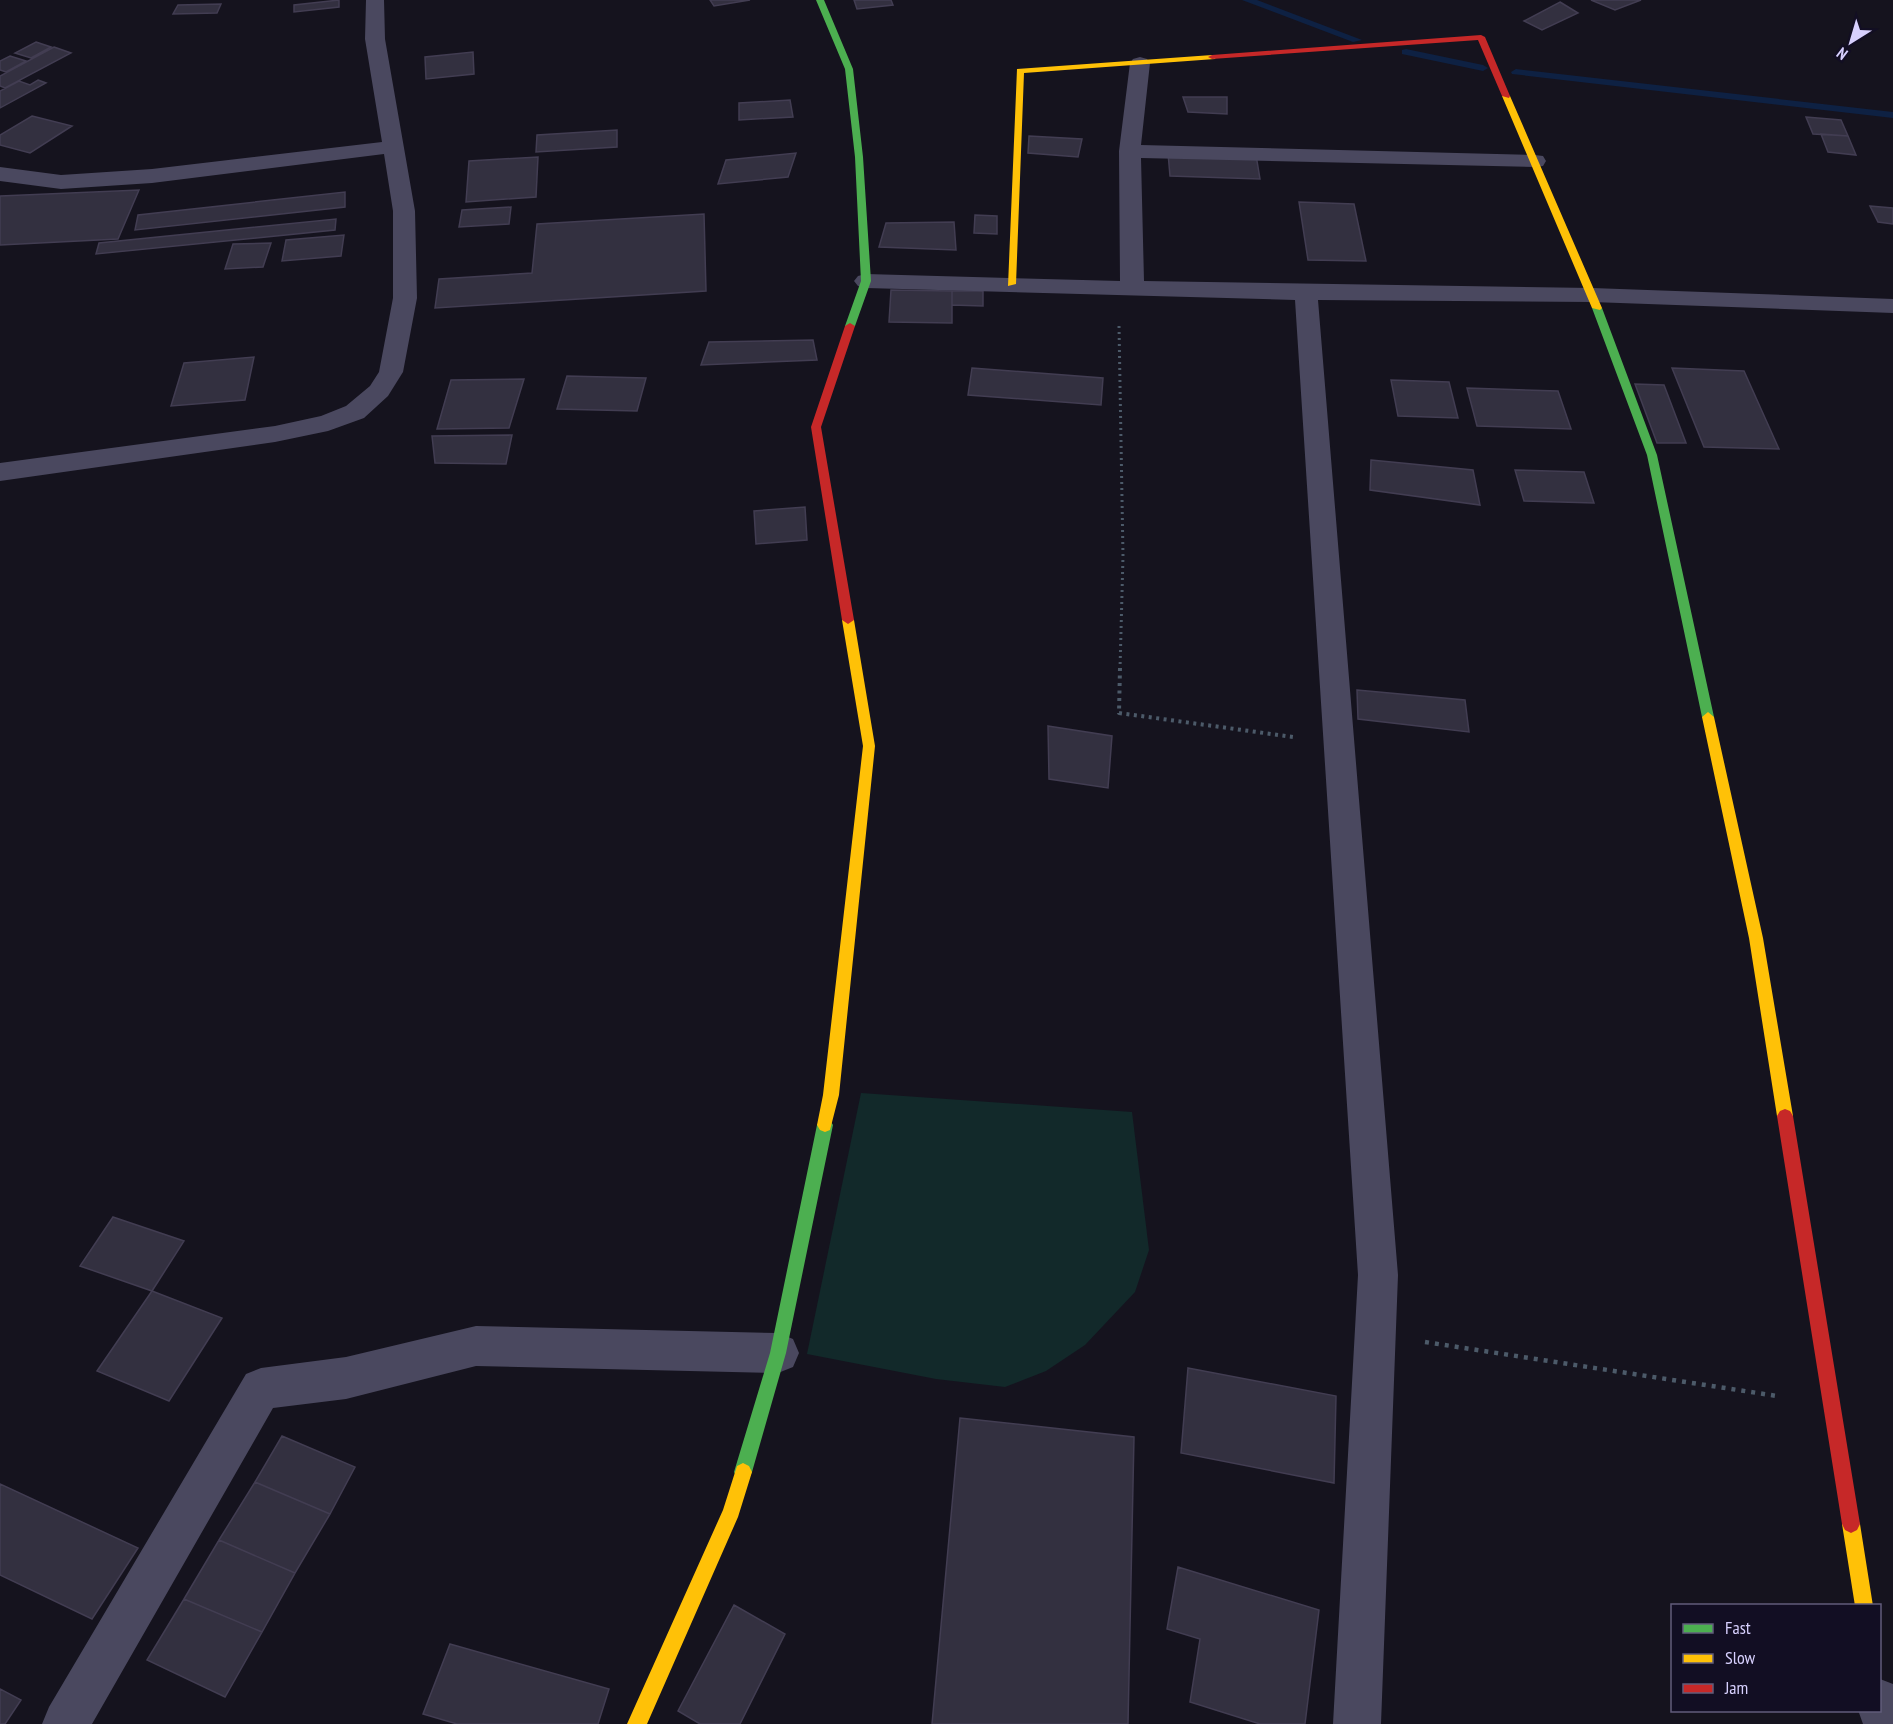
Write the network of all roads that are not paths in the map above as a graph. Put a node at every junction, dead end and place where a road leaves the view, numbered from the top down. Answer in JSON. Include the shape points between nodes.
{"nodes":[{"id":1,"x":375,"y":0,"type":"edge"},
{"id":2,"x":820,"y":0,"type":"edge"},
{"id":3,"x":1140,"y":63,"type":"junction"},
{"id":4,"x":391,"y":147,"type":"junction"},
{"id":5,"x":1130,"y":151,"type":"junction"},
{"id":6,"x":1535,"y":161,"type":"junction"},
{"id":7,"x":0,"y":174,"type":"edge"},
{"id":8,"x":866,"y":281,"type":"junction"},
{"id":9,"x":1011,"y":284,"type":"junction"},
{"id":10,"x":1125,"y":287,"type":"junction"},
{"id":11,"x":1306,"y":293,"type":"junction"},
{"id":12,"x":1592,"y":295,"type":"junction"},
{"id":13,"x":1893,"y":306,"type":"edge"},
{"id":14,"x":0,"y":472,"type":"edge"},
{"id":15,"x":778,"y":1353,"type":"junction"},
{"id":16,"x":1864,"y":1604,"type":"edge"},
{"id":17,"x":66,"y":1724,"type":"edge"},
{"id":18,"x":637,"y":1724,"type":"edge"},
{"id":19,"x":1357,"y":1724,"type":"edge"}],
"edges":[{"from":1,"to":4,"type":"street","via":[[375,39]]},
{"from":2,"to":8,"type":"street","via":[[849,69]]},
{"from":3,"to":5,"type":"street"},
{"from":3,"to":6,"type":"street","via":[[1480,38]]},
{"from":3,"to":9,"type":"street","via":[[1020,71]]},
{"from":4,"to":7,"type":"street","via":[[152,176],[61,182]]},
{"from":4,"to":14,"type":"street","via":[[404,211],[405,298],[392,372],[379,391],[355,412],[328,423],[275,434]]},
{"from":5,"to":6,"type":"street"},
{"from":5,"to":10,"type":"street"},
{"from":6,"to":12,"type":"street"},
{"from":8,"to":9,"type":"street"},
{"from":8,"to":15,"type":"street","via":[[816,427],[869,746],[831,1095]]},
{"from":9,"to":10,"type":"street"},
{"from":10,"to":11,"type":"street"},
{"from":11,"to":12,"type":"street"},
{"from":11,"to":19,"type":"street","via":[[1378,1275]]},
{"from":12,"to":13,"type":"street"},
{"from":12,"to":16,"type":"street","via":[[1652,455],[1749,904]]},
{"from":15,"to":17,"type":"street","via":[[476,1346],[346,1378],[261,1389]]},
{"from":15,"to":18,"type":"street","via":[[732,1511]]}]}
